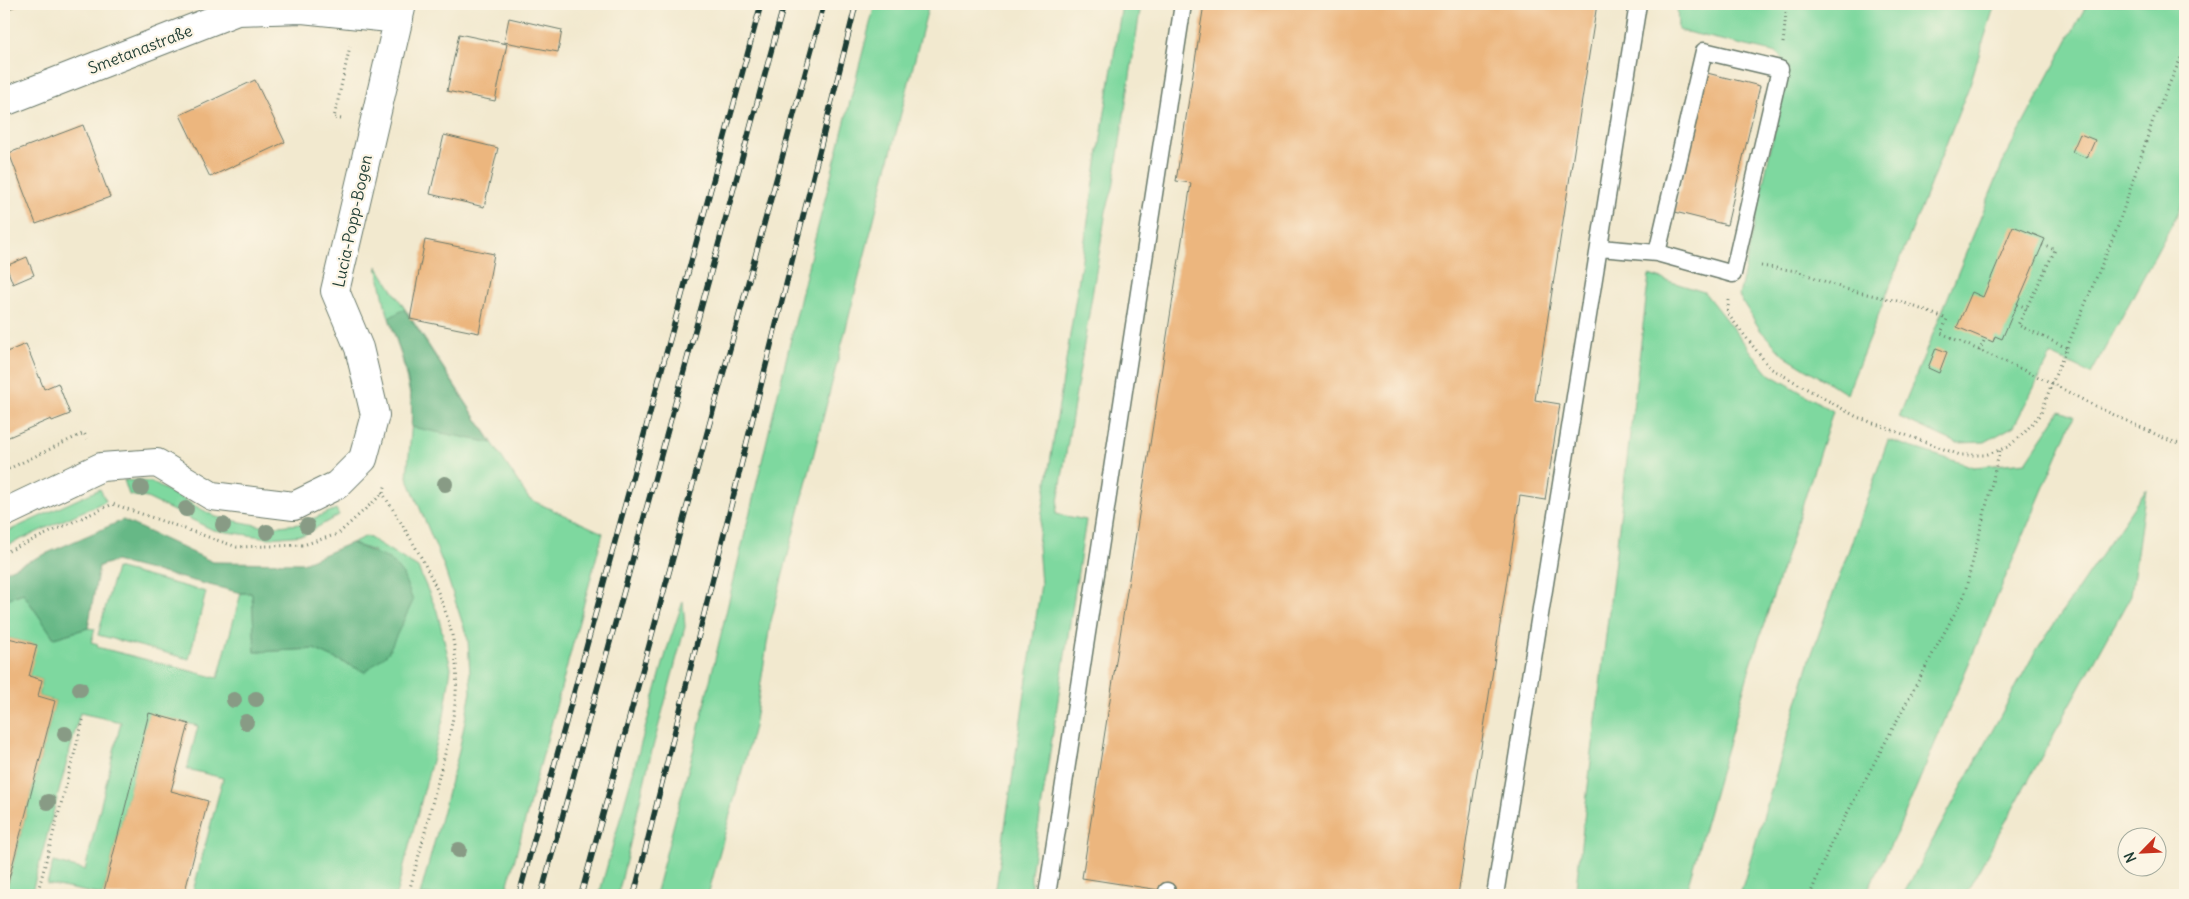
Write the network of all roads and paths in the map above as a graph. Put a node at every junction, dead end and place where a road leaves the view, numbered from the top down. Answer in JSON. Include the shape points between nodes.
{"nodes":[{"id":1,"x":1183,"y":4,"type":"edge"},
{"id":2,"x":1638,"y":4,"type":"edge"},
{"id":3,"x":1787,"y":4,"type":"edge"},
{"id":4,"x":400,"y":12,"type":"edge"},
{"id":5,"x":2185,"y":49,"type":"edge"},
{"id":6,"x":1780,"y":68,"type":"junction"},
{"id":7,"x":4,"y":102,"type":"edge"},
{"id":8,"x":2042,"y":245,"type":"dead end"},
{"id":9,"x":1600,"y":248,"type":"junction"},
{"id":10,"x":1657,"y":253,"type":"junction"},
{"id":11,"x":1733,"y":274,"type":"junction"},
{"id":12,"x":2017,"y":304,"type":"dead end"},
{"id":13,"x":2027,"y":308,"type":"junction"},
{"id":14,"x":1985,"y":339,"type":"dead end"},
{"id":15,"x":2067,"y":348,"type":"junction"},
{"id":16,"x":1979,"y":351,"type":"junction"},
{"id":17,"x":2052,"y":383,"type":"junction"},
{"id":18,"x":2185,"y":443,"type":"edge"},
{"id":19,"x":2000,"y":450,"type":"junction"},
{"id":20,"x":362,"y":459,"type":"junction"},
{"id":21,"x":389,"y":478,"type":"dead end"},
{"id":22,"x":383,"y":493,"type":"junction"},
{"id":23,"x":4,"y":513,"type":"edge"},
{"id":24,"x":4,"y":553,"type":"edge"},
{"id":25,"x":84,"y":717,"type":"dead end"},
{"id":26,"x":37,"y":895,"type":"edge"},
{"id":27,"x":408,"y":895,"type":"edge"},
{"id":28,"x":1047,"y":895,"type":"edge"},
{"id":29,"x":1495,"y":895,"type":"edge"},
{"id":30,"x":1810,"y":895,"type":"edge"}],
"edges":[{"from":1,"to":28,"type":"lane"},
{"from":2,"to":9,"type":"lane"},
{"from":3,"to":6,"type":"path"},
{"from":4,"to":7,"type":"street","name":"Smetanastraße","via":[[237,11]]},
{"from":4,"to":20,"type":"street","name":"Lucia-Popp-Bogen","via":[[335,291],[359,348],[375,415]]},
{"from":5,"to":15,"type":"path","via":[[2154,120],[2118,226]]},
{"from":6,"to":10,"type":"lane","via":[[1704,51]]},
{"from":6,"to":11,"type":"lane"},
{"from":8,"to":13,"type":"path","via":[[2055,250]]},
{"from":9,"to":10,"type":"lane"},
{"from":9,"to":29,"type":"lane"},
{"from":10,"to":11,"type":"lane"},
{"from":11,"to":16,"type":"path","via":[[1744,264],[1797,271],[1845,289],[1902,302],[1947,319],[1941,333]]},
{"from":11,"to":19,"type":"path","via":[[1727,313],[1770,368],[1857,417],[1960,455],[1985,455]]},
{"from":12,"to":13,"type":"path"},
{"from":13,"to":15,"type":"path","via":[[2018,325]]},
{"from":14,"to":16,"type":"path"},
{"from":15,"to":17,"type":"path"},
{"from":16,"to":17,"type":"path"},
{"from":17,"to":18,"type":"path","via":[[2112,416],[2175,443]]},
{"from":17,"to":19,"type":"path","via":[[2041,412],[2025,432]]},
{"from":19,"to":30,"type":"path","via":[[1964,596],[1830,845]]},
{"from":20,"to":22,"type":"path"},
{"from":20,"to":23,"type":"street","name":"Lucia-Popp-Bogen","via":[[337,485],[294,506],[212,496],[157,463],[101,467]]},
{"from":21,"to":22,"type":"path"},
{"from":22,"to":24,"type":"path","via":[[338,534],[303,545],[238,547],[113,504]]},
{"from":22,"to":27,"type":"path","via":[[438,593],[452,635],[458,674],[456,713]]},
{"from":25,"to":26,"type":"path"}]}
